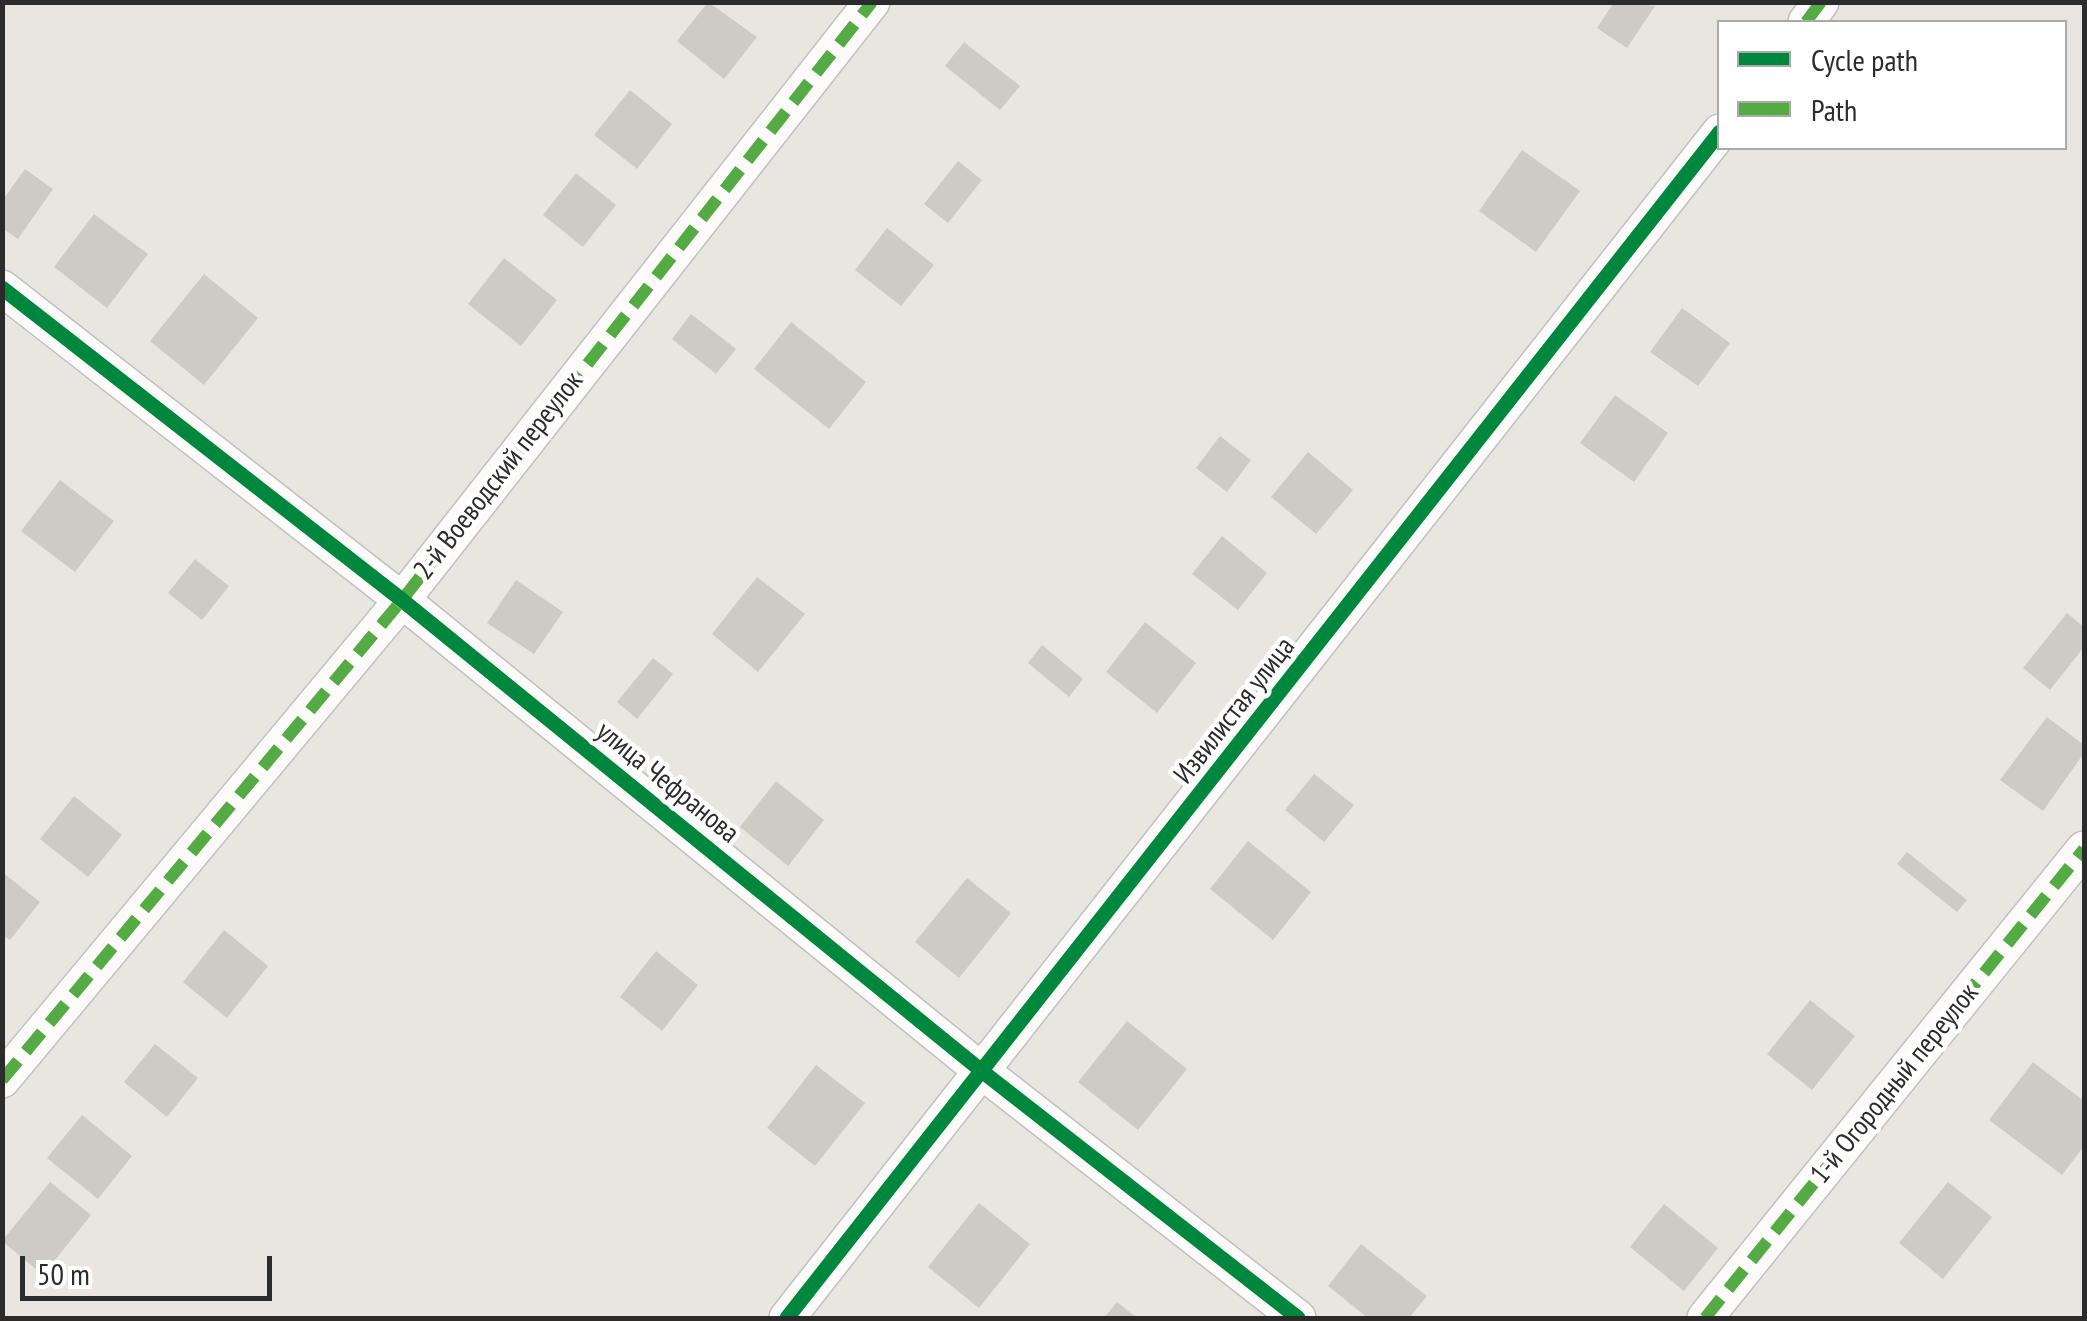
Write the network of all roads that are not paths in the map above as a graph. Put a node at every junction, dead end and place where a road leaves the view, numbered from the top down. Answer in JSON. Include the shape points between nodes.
{"nodes":[{"id":1,"x":872,"y":2,"type":"edge"},
{"id":2,"x":1717,"y":136,"type":"edge"},
{"id":3,"x":2,"y":288,"type":"edge"},
{"id":4,"x":402,"y":600,"type":"junction"},
{"id":5,"x":2082,"y":858,"type":"edge"},
{"id":6,"x":983,"y":1072,"type":"junction"},
{"id":7,"x":2,"y":1080,"type":"edge"},
{"id":8,"x":787,"y":1318,"type":"edge"},
{"id":9,"x":1298,"y":1318,"type":"edge"},
{"id":10,"x":1706,"y":1318,"type":"edge"}],
"edges":[{"from":1,"to":4,"type":"street","name":"2-й Воеводский переулок"},
{"from":2,"to":6,"type":"street","name":"Извилистая улица"},
{"from":3,"to":4,"type":"street","name":"улица Чефранова"},
{"from":4,"to":6,"type":"street","name":"улица Чефранова"},
{"from":4,"to":7,"type":"street","name":"2-й Воеводский переулок"},
{"from":5,"to":10,"type":"street","name":"1-й Огородный переулок"},
{"from":6,"to":8,"type":"street","name":"Извилистая улица"},
{"from":6,"to":9,"type":"street","name":"улица Чефранова"}]}
